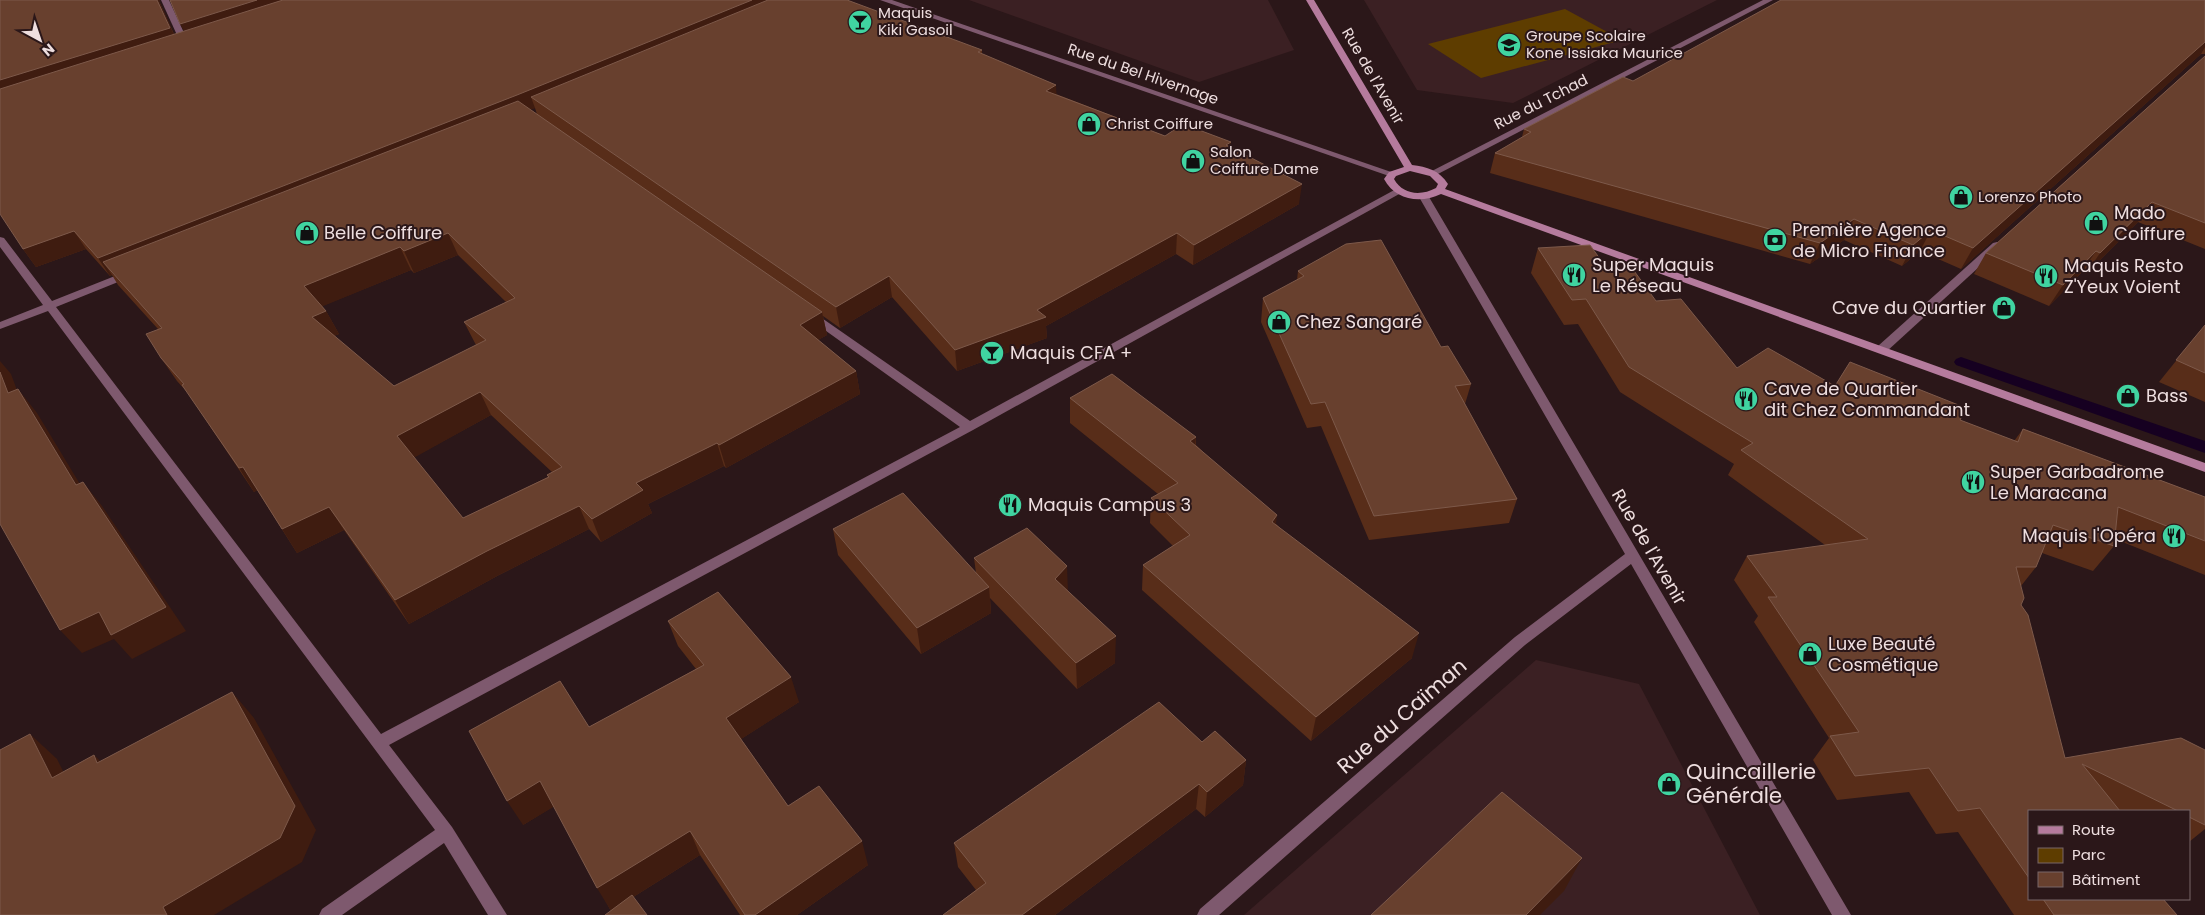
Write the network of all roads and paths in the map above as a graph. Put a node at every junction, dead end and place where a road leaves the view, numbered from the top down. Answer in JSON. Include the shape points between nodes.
{"nodes":[{"id":1,"x":165,"y":0,"type":"edge"},
{"id":2,"x":884,"y":0,"type":"edge"},
{"id":3,"x":1310,"y":0,"type":"edge"},
{"id":4,"x":1769,"y":0,"type":"edge"},
{"id":5,"x":195,"y":43,"type":"edge"},
{"id":6,"x":186,"y":46,"type":"junction"},
{"id":7,"x":176,"y":49,"type":"edge"},
{"id":8,"x":1409,"y":168,"type":"junction"},
{"id":9,"x":1433,"y":173,"type":"junction"},
{"id":10,"x":1392,"y":174,"type":"junction"},
{"id":11,"x":1440,"y":190,"type":"junction"},
{"id":12,"x":1398,"y":191,"type":"junction"},
{"id":13,"x":1424,"y":197,"type":"junction"},
{"id":14,"x":2007,"y":236,"type":"edge"},
{"id":15,"x":0,"y":240,"type":"edge"},
{"id":16,"x":141,"y":269,"type":"edge"},
{"id":17,"x":49,"y":306,"type":"junction"},
{"id":18,"x":800,"y":308,"type":"edge"},
{"id":19,"x":0,"y":326,"type":"edge"},
{"id":20,"x":1882,"y":349,"type":"junction"},
{"id":21,"x":969,"y":427,"type":"junction"},
{"id":22,"x":2205,"y":468,"type":"edge"},
{"id":23,"x":1632,"y":556,"type":"junction"},
{"id":24,"x":378,"y":743,"type":"junction"},
{"id":25,"x":446,"y":832,"type":"junction"},
{"id":26,"x":328,"y":915,"type":"edge"},
{"id":27,"x":498,"y":915,"type":"edge"},
{"id":28,"x":1206,"y":915,"type":"edge"},
{"id":29,"x":1842,"y":915,"type":"edge"}],
"edges":[{"from":1,"to":6,"type":"street"},
{"from":2,"to":10,"type":"street","name":"Rue du Bel Hivernage"},
{"from":3,"to":8,"type":"street","name":"Rue de l'Avenir"},
{"from":4,"to":9,"type":"street","name":"Rue du Tchad"},
{"from":5,"to":6,"type":"street"},
{"from":6,"to":7,"type":"street"},
{"from":8,"to":9,"type":"street"},
{"from":8,"to":10,"type":"street"},
{"from":9,"to":11,"type":"street","via":[[1443,184]]},
{"from":10,"to":12,"type":"street","via":[[1389,179],[1391,186]]},
{"from":11,"to":13,"type":"street"},
{"from":11,"to":20,"type":"street"},
{"from":12,"to":13,"type":"street"},
{"from":12,"to":21,"type":"street"},
{"from":13,"to":23,"type":"street","name":"Rue de l'Avenir"},
{"from":14,"to":20,"type":"street"},
{"from":15,"to":17,"type":"street"},
{"from":16,"to":17,"type":"street"},
{"from":17,"to":19,"type":"street"},
{"from":17,"to":24,"type":"street"},
{"from":18,"to":21,"type":"street"},
{"from":20,"to":22,"type":"street"},
{"from":21,"to":24,"type":"street"},
{"from":23,"to":28,"type":"street","name":"Rue du Caïman","via":[[1520,642]]},
{"from":23,"to":29,"type":"street","name":"Rue de l'Avenir"},
{"from":24,"to":25,"type":"street"},
{"from":25,"to":26,"type":"street"},
{"from":25,"to":27,"type":"street"}]}
